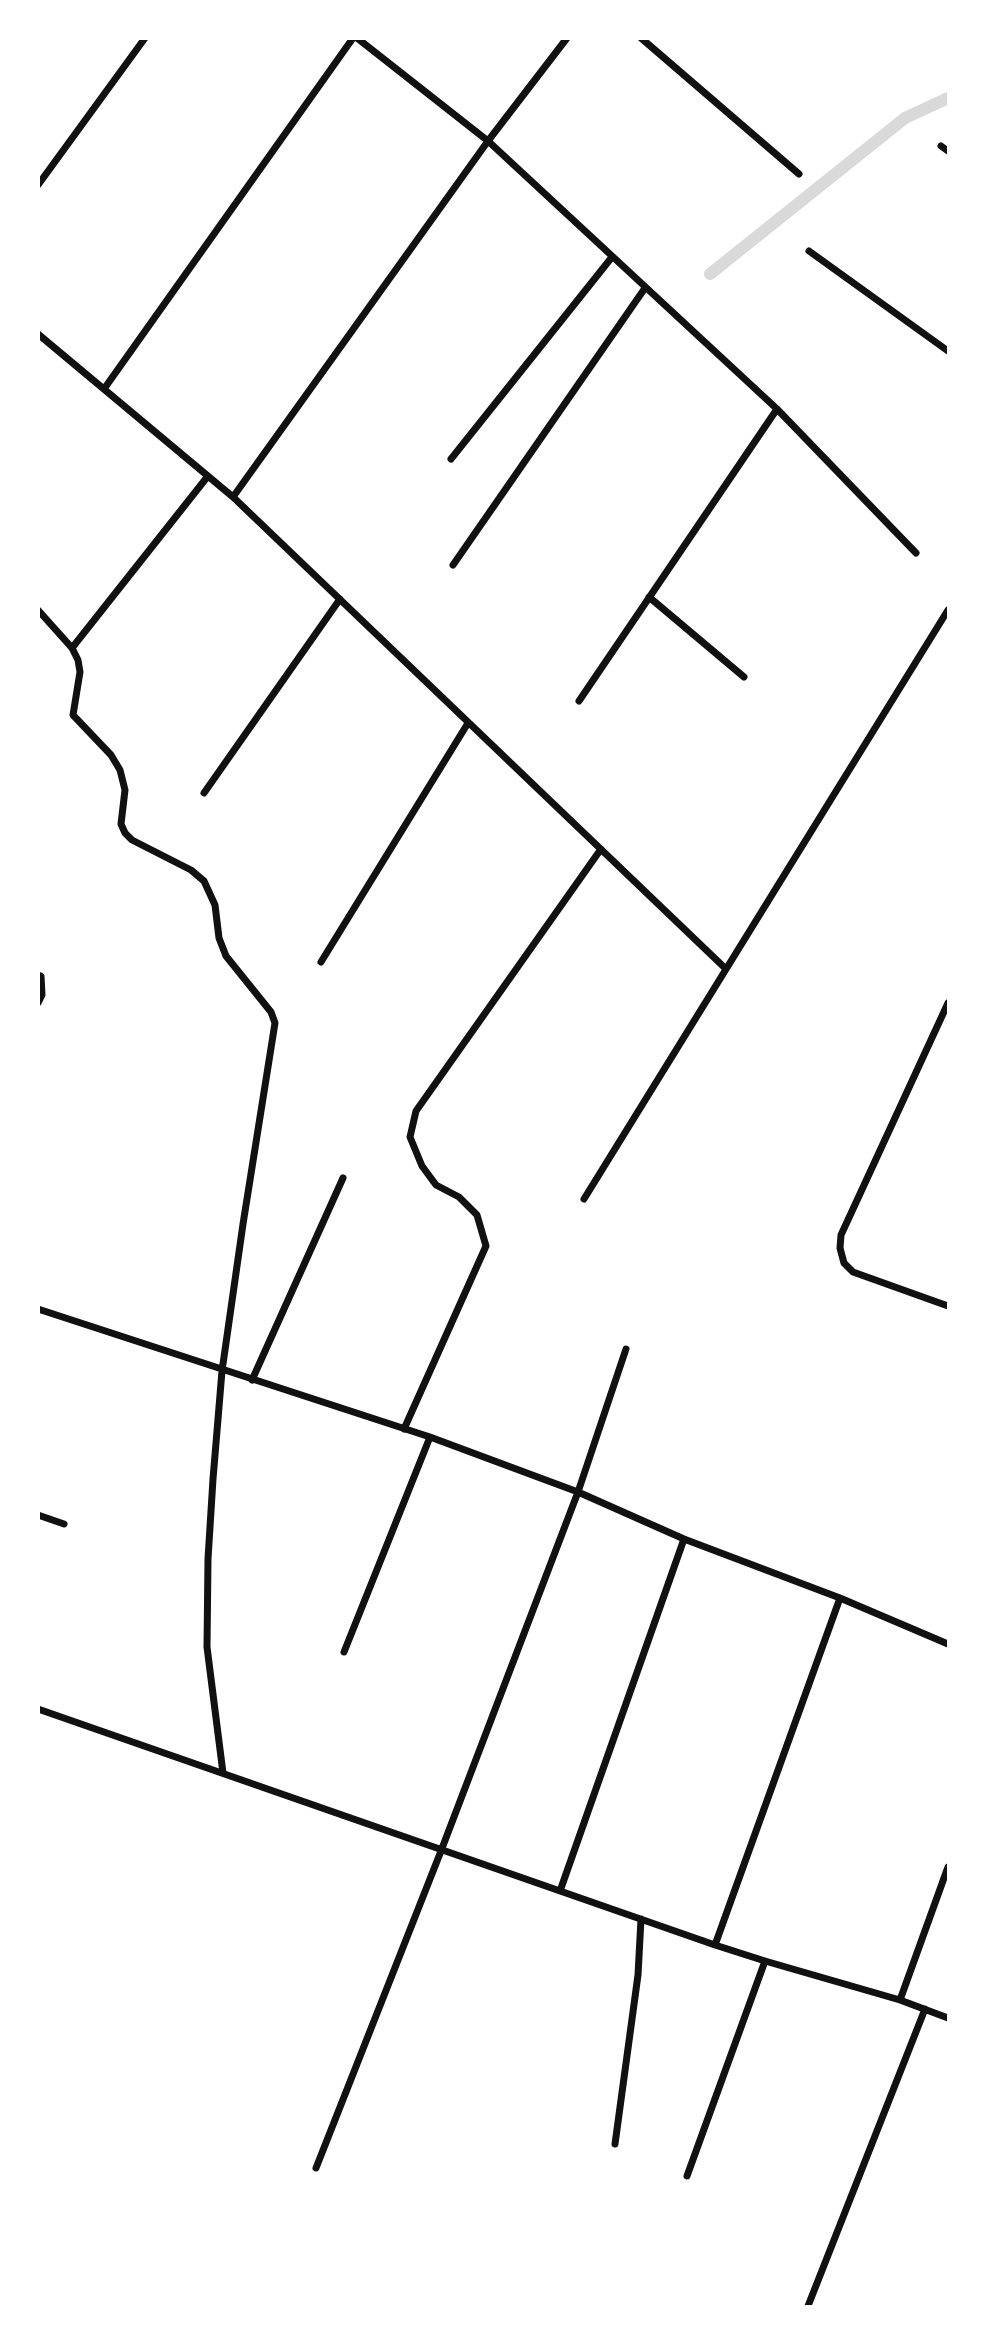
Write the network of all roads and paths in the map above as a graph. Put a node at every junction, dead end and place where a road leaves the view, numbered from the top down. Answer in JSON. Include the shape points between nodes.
{"nodes":[{"id":1,"x":145,"y":38,"type":"edge"},
{"id":2,"x":355,"y":38,"type":"edge"},
{"id":3,"x":567,"y":38,"type":"edge"},
{"id":4,"x":641,"y":38,"type":"edge"},
{"id":5,"x":488,"y":141,"type":"junction"},
{"id":6,"x":941,"y":146,"type":"dead end"},
{"id":7,"x":948,"y":151,"type":"edge"},
{"id":8,"x":799,"y":174,"type":"dead end"},
{"id":9,"x":38,"y":185,"type":"edge"},
{"id":10,"x":809,"y":251,"type":"dead end"},
{"id":11,"x":612,"y":257,"type":"junction"},
{"id":12,"x":645,"y":288,"type":"junction"},
{"id":13,"x":38,"y":334,"type":"edge"},
{"id":14,"x":948,"y":351,"type":"edge"},
{"id":15,"x":104,"y":389,"type":"junction"},
{"id":16,"x":777,"y":409,"type":"junction"},
{"id":17,"x":451,"y":459,"type":"dead end"},
{"id":18,"x":208,"y":476,"type":"junction"},
{"id":19,"x":233,"y":497,"type":"junction"},
{"id":20,"x":916,"y":553,"type":"dead end"},
{"id":21,"x":453,"y":565,"type":"dead end"},
{"id":22,"x":649,"y":597,"type":"junction"},
{"id":23,"x":340,"y":599,"type":"junction"},
{"id":24,"x":38,"y":610,"type":"edge"},
{"id":25,"x":948,"y":610,"type":"edge"},
{"id":26,"x":72,"y":648,"type":"junction"},
{"id":27,"x":744,"y":677,"type":"dead end"},
{"id":28,"x":579,"y":701,"type":"dead end"},
{"id":29,"x":468,"y":723,"type":"junction"},
{"id":30,"x":204,"y":793,"type":"dead end"},
{"id":31,"x":601,"y":849,"type":"junction"},
{"id":32,"x":321,"y":962,"type":"dead end"},
{"id":33,"x":726,"y":969,"type":"junction"},
{"id":34,"x":38,"y":975,"type":"edge"},
{"id":35,"x":38,"y":1003,"type":"edge"},
{"id":36,"x":948,"y":1003,"type":"edge"},
{"id":37,"x":343,"y":1178,"type":"dead end"},
{"id":38,"x":584,"y":1199,"type":"dead end"},
{"id":39,"x":948,"y":1306,"type":"edge"},
{"id":40,"x":38,"y":1309,"type":"edge"},
{"id":41,"x":626,"y":1349,"type":"dead end"},
{"id":42,"x":222,"y":1371,"type":"junction"},
{"id":43,"x":252,"y":1380,"type":"junction"},
{"id":44,"x":404,"y":1429,"type":"junction"},
{"id":45,"x":430,"y":1437,"type":"junction"},
{"id":46,"x":578,"y":1492,"type":"junction"},
{"id":47,"x":38,"y":1515,"type":"edge"},
{"id":48,"x":64,"y":1524,"type":"dead end"},
{"id":49,"x":684,"y":1539,"type":"junction"},
{"id":50,"x":840,"y":1598,"type":"junction"},
{"id":51,"x":948,"y":1644,"type":"edge"},
{"id":52,"x":344,"y":1652,"type":"dead end"},
{"id":53,"x":38,"y":1709,"type":"edge"},
{"id":54,"x":223,"y":1773,"type":"junction"},
{"id":55,"x":441,"y":1851,"type":"junction"},
{"id":56,"x":948,"y":1867,"type":"edge"},
{"id":57,"x":560,"y":1891,"type":"junction"},
{"id":58,"x":641,"y":1919,"type":"junction"},
{"id":59,"x":716,"y":1945,"type":"junction"},
{"id":60,"x":765,"y":1961,"type":"junction"},
{"id":61,"x":900,"y":2000,"type":"junction"},
{"id":62,"x":925,"y":2009,"type":"junction"},
{"id":63,"x":948,"y":2018,"type":"edge"},
{"id":64,"x":615,"y":2144,"type":"dead end"},
{"id":65,"x":316,"y":2168,"type":"dead end"},
{"id":66,"x":687,"y":2176,"type":"dead end"},
{"id":67,"x":808,"y":2306,"type":"edge"}],
"edges":[{"from":1,"to":9,"type":"street"},
{"from":2,"to":5,"type":"street"},
{"from":2,"to":15,"type":"street"},
{"from":3,"to":5,"type":"street"},
{"from":4,"to":8,"type":"street"},
{"from":5,"to":11,"type":"street"},
{"from":5,"to":19,"type":"street"},
{"from":6,"to":7,"type":"street"},
{"from":10,"to":14,"type":"street"},
{"from":11,"to":12,"type":"street"},
{"from":11,"to":17,"type":"street"},
{"from":12,"to":16,"type":"street"},
{"from":12,"to":21,"type":"street"},
{"from":13,"to":15,"type":"street"},
{"from":15,"to":18,"type":"street"},
{"from":16,"to":20,"type":"street"},
{"from":16,"to":22,"type":"street"},
{"from":18,"to":19,"type":"street"},
{"from":18,"to":26,"type":"street"},
{"from":19,"to":23,"type":"street"},
{"from":22,"to":27,"type":"street"},
{"from":22,"to":28,"type":"street"},
{"from":23,"to":29,"type":"street"},
{"from":23,"to":30,"type":"street"},
{"from":24,"to":26,"type":"street"},
{"from":25,"to":33,"type":"street"},
{"from":26,"to":42,"type":"street","via":[[80,672],[73,715],[120,770],[125,833],[204,881],[215,905],[226,956],[275,1023]]},
{"from":29,"to":31,"type":"street"},
{"from":29,"to":32,"type":"street"},
{"from":31,"to":33,"type":"street"},
{"from":31,"to":44,"type":"street","via":[[416,1111],[410,1137],[422,1166],[436,1185],[459,1196],[477,1215],[486,1246]]},
{"from":33,"to":38,"type":"street"},
{"from":34,"to":35,"type":"street","via":[[42,995]]},
{"from":36,"to":39,"type":"street","via":[[841,1235],[840,1248],[844,1263],[853,1272]]},
{"from":37,"to":43,"type":"street"},
{"from":40,"to":42,"type":"street"},
{"from":41,"to":46,"type":"street"},
{"from":42,"to":43,"type":"street"},
{"from":42,"to":54,"type":"street","via":[[208,1559],[207,1647]]},
{"from":43,"to":44,"type":"street"},
{"from":44,"to":45,"type":"street"},
{"from":45,"to":46,"type":"street"},
{"from":45,"to":52,"type":"street"},
{"from":46,"to":49,"type":"street"},
{"from":46,"to":55,"type":"street"},
{"from":47,"to":48,"type":"street"},
{"from":49,"to":50,"type":"street"},
{"from":49,"to":57,"type":"street"},
{"from":50,"to":51,"type":"street"},
{"from":50,"to":59,"type":"street"},
{"from":53,"to":54,"type":"street"},
{"from":54,"to":55,"type":"street"},
{"from":55,"to":57,"type":"street"},
{"from":55,"to":65,"type":"street"},
{"from":56,"to":61,"type":"street"},
{"from":57,"to":58,"type":"street"},
{"from":58,"to":59,"type":"street"},
{"from":58,"to":64,"type":"street"},
{"from":59,"to":60,"type":"street"},
{"from":60,"to":61,"type":"street"},
{"from":60,"to":66,"type":"street"},
{"from":61,"to":62,"type":"street"},
{"from":62,"to":63,"type":"street"},
{"from":62,"to":67,"type":"street"}]}
